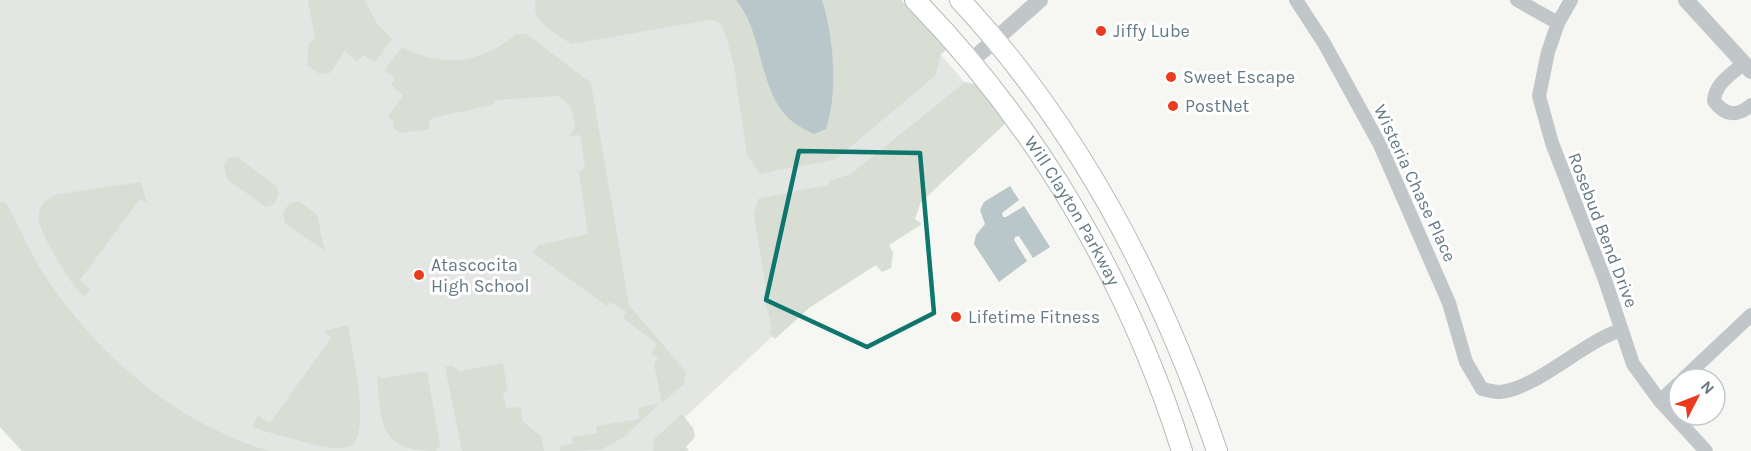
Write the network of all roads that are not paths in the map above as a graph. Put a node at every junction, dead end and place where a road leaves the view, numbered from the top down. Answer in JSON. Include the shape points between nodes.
{"nodes":[{"id":1,"x":915,"y":0,"type":"edge"},
{"id":2,"x":960,"y":0,"type":"edge"},
{"id":3,"x":1040,"y":0,"type":"edge"},
{"id":4,"x":1296,"y":0,"type":"edge"},
{"id":5,"x":1517,"y":0,"type":"edge"},
{"id":6,"x":1571,"y":0,"type":"edge"},
{"id":7,"x":1686,"y":0,"type":"edge"},
{"id":8,"x":1558,"y":22,"type":"junction"},
{"id":9,"x":996,"y":39,"type":"junction"},
{"id":10,"x":971,"y":61,"type":"junction"},
{"id":11,"x":1747,"y":67,"type":"edge"},
{"id":12,"x":1751,"y":105,"type":"edge"},
{"id":13,"x":1751,"y":315,"type":"edge"},
{"id":14,"x":1621,"y":330,"type":"junction"},
{"id":15,"x":1696,"y":367,"type":"edge"},
{"id":16,"x":1667,"y":394,"type":"edge"},
{"id":17,"x":1660,"y":400,"type":"junction"},
{"id":18,"x":1182,"y":451,"type":"edge"},
{"id":19,"x":1217,"y":451,"type":"edge"},
{"id":20,"x":1706,"y":451,"type":"edge"}],
"edges":[{"from":1,"to":10,"type":"main road","name":"Will Clayton Parkway"},
{"from":2,"to":9,"type":"main road","name":"Will Clayton Parkway"},
{"from":3,"to":9,"type":"street"},
{"from":4,"to":14,"type":"street","name":"Wisteria Chase Place","via":[[1380,145],[1449,303],[1466,362],[1482,389],[1501,392],[1520,385]]},
{"from":5,"to":8,"type":"street"},
{"from":6,"to":8,"type":"street","name":"Rosebud Bend Drive"},
{"from":7,"to":11,"type":"street"},
{"from":8,"to":14,"type":"street","name":"Rosebud Bend Drive","via":[[1539,96],[1552,143]]},
{"from":9,"to":10,"type":"street"},
{"from":9,"to":19,"type":"main road","name":"Will Clayton Parkway","via":[[1054,116],[1122,228],[1174,333]]},
{"from":10,"to":18,"type":"main road","name":"Will Clayton Parkway","via":[[1050,169],[1083,224],[1139,335],[1166,399]]},
{"from":11,"to":12,"type":"street","via":[[1721,82],[1714,101],[1730,114],[1739,114]]},
{"from":13,"to":15,"type":"street"},
{"from":14,"to":17,"type":"street","name":"Rosebud Bend Drive","via":[[1633,364]]},
{"from":16,"to":17,"type":"street"},
{"from":17,"to":20,"type":"street","name":"Rosebud Bend Drive"}]}
